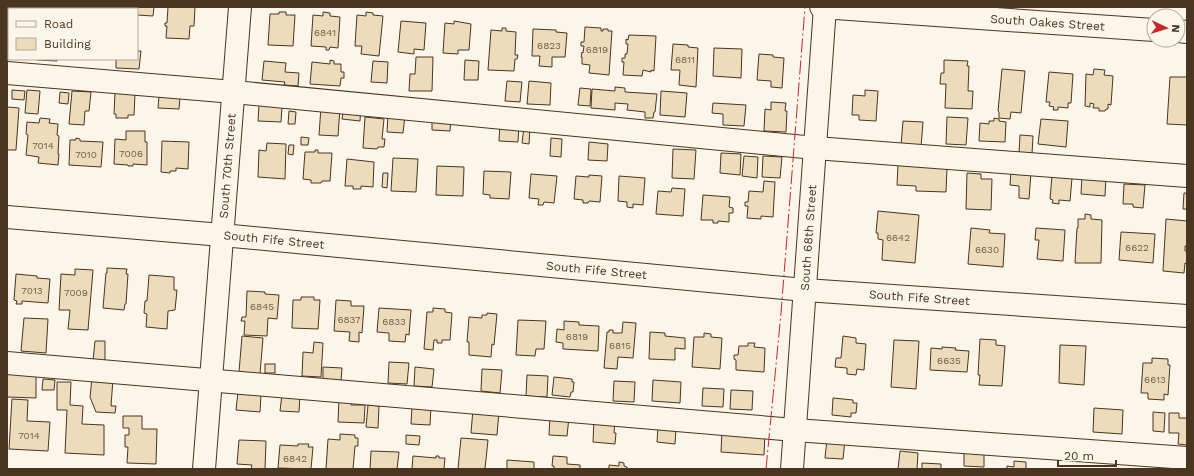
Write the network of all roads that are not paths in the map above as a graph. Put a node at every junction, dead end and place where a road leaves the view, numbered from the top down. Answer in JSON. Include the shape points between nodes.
{"nodes":[{"id":1,"x":240,"y":7,"type":"edge"},
{"id":2,"x":821,"y":7,"type":"edge"},
{"id":3,"x":825,"y":7,"type":"edge"},
{"id":4,"x":1146,"y":29,"type":"edge"},
{"id":5,"x":7,"y":73,"type":"edge"},
{"id":6,"x":234,"y":92,"type":"junction"},
{"id":7,"x":815,"y":148,"type":"junction"},
{"id":8,"x":1187,"y":176,"type":"edge"},
{"id":9,"x":7,"y":217,"type":"edge"},
{"id":10,"x":222,"y":235,"type":"junction"},
{"id":11,"x":805,"y":290,"type":"junction"},
{"id":12,"x":1187,"y":316,"type":"edge"},
{"id":13,"x":7,"y":363,"type":"edge"},
{"id":14,"x":211,"y":381,"type":"junction"},
{"id":15,"x":795,"y":430,"type":"junction"},
{"id":16,"x":1187,"y":458,"type":"edge"},
{"id":17,"x":204,"y":469,"type":"edge"},
{"id":18,"x":792,"y":469,"type":"edge"}],
"edges":[{"from":1,"to":6,"type":"street","name":"South 70th Street"},
{"from":2,"to":3,"type":"street","name":"South Oakes Street"},
{"from":3,"to":4,"type":"street","name":"South Oakes Street"},
{"from":3,"to":7,"type":"street","name":"South 68th Street"},
{"from":5,"to":6,"type":"street"},
{"from":6,"to":7,"type":"street"},
{"from":6,"to":10,"type":"street","name":"South 70th Street"},
{"from":7,"to":8,"type":"street"},
{"from":7,"to":11,"type":"street","name":"South 68th Street"},
{"from":9,"to":10,"type":"street","name":"South Fife Street"},
{"from":10,"to":11,"type":"street","name":"South Fife Street"},
{"from":10,"to":14,"type":"street","name":"South 70th Street"},
{"from":11,"to":12,"type":"street","name":"South Fife Street"},
{"from":11,"to":15,"type":"street","name":"South 68th Street"},
{"from":13,"to":14,"type":"street"},
{"from":14,"to":15,"type":"street"},
{"from":14,"to":17,"type":"street","name":"South 70th Street"},
{"from":15,"to":16,"type":"street"},
{"from":15,"to":18,"type":"street","name":"South 68th Street"}]}
